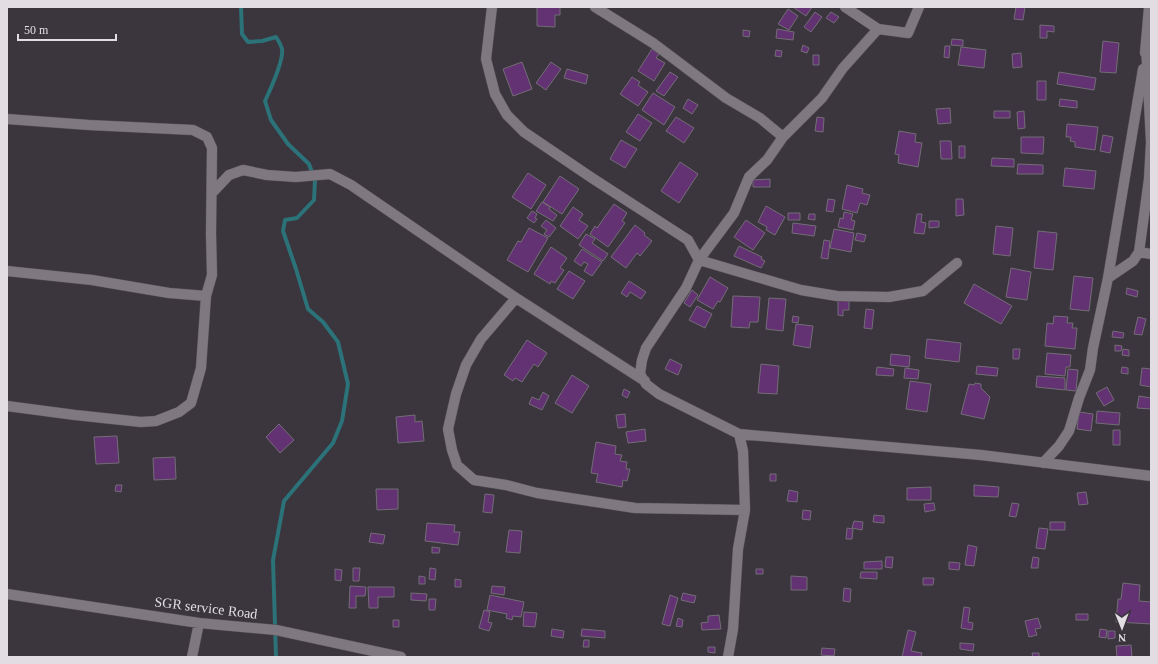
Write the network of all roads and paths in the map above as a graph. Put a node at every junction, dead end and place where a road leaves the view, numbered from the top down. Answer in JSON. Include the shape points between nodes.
{"nodes":[{"id":1,"x":492,"y":7,"type":"edge"},
{"id":2,"x":595,"y":7,"type":"edge"},
{"id":3,"x":845,"y":7,"type":"edge"},
{"id":4,"x":919,"y":7,"type":"edge"},
{"id":5,"x":1149,"y":7,"type":"edge"},
{"id":6,"x":878,"y":29,"type":"junction"},
{"id":7,"x":1146,"y":46,"type":"junction"},
{"id":8,"x":7,"y":119,"type":"edge"},
{"id":9,"x":783,"y":137,"type":"junction"},
{"id":10,"x":1151,"y":142,"type":"edge"},
{"id":11,"x":212,"y":193,"type":"junction"},
{"id":12,"x":1139,"y":252,"type":"junction"},
{"id":13,"x":1151,"y":254,"type":"edge"},
{"id":14,"x":699,"y":260,"type":"junction"},
{"id":15,"x":957,"y":263,"type":"dead end"},
{"id":16,"x":7,"y":271,"type":"edge"},
{"id":17,"x":1108,"y":278,"type":"junction"},
{"id":18,"x":206,"y":296,"type":"junction"},
{"id":19,"x":516,"y":298,"type":"junction"},
{"id":20,"x":644,"y":381,"type":"junction"},
{"id":21,"x":7,"y":406,"type":"edge"},
{"id":22,"x":739,"y":434,"type":"junction"},
{"id":23,"x":1043,"y":463,"type":"junction"},
{"id":24,"x":1151,"y":476,"type":"edge"},
{"id":25,"x":745,"y":510,"type":"junction"},
{"id":26,"x":7,"y":594,"type":"edge"},
{"id":27,"x":199,"y":622,"type":"junction"},
{"id":28,"x":192,"y":657,"type":"edge"},
{"id":29,"x":401,"y":657,"type":"edge"},
{"id":30,"x":728,"y":657,"type":"edge"}],
"edges":[{"from":1,"to":14,"type":"street","via":[[486,59],[495,94],[507,116],[524,132],[688,240]]},
{"from":2,"to":9,"type":"street","via":[[653,43]]},
{"from":3,"to":6,"type":"street"},
{"from":4,"to":6,"type":"street","via":[[908,33]]},
{"from":5,"to":7,"type":"street"},
{"from":6,"to":9,"type":"street","via":[[843,68],[822,98]]},
{"from":7,"to":10,"type":"street"},
{"from":7,"to":17,"type":"street"},
{"from":8,"to":11,"type":"street","via":[[193,130],[207,137],[212,148]]},
{"from":9,"to":14,"type":"street","via":[[767,160],[750,177],[734,213]]},
{"from":10,"to":12,"type":"street"},
{"from":11,"to":18,"type":"street","via":[[212,275]]},
{"from":11,"to":19,"type":"street","via":[[229,175],[243,170],[296,178],[330,174],[351,185]]},
{"from":12,"to":13,"type":"street"},
{"from":12,"to":17,"type":"street","via":[[1133,262]]},
{"from":14,"to":15,"type":"street","via":[[801,290],[837,296],[889,297],[923,290]]},
{"from":14,"to":20,"type":"street","via":[[686,288],[646,348],[640,374]]},
{"from":16,"to":18,"type":"street"},
{"from":17,"to":23,"type":"street","via":[[1090,370],[1069,432]]},
{"from":18,"to":21,"type":"street","via":[[201,368],[192,403],[180,412],[156,421],[141,422]]},
{"from":19,"to":20,"type":"street"},
{"from":19,"to":25,"type":"street","via":[[481,339],[466,365],[448,429],[457,465],[474,480],[537,493],[636,508]]},
{"from":20,"to":22,"type":"street","via":[[659,394]]},
{"from":22,"to":23,"type":"street","via":[[981,455]]},
{"from":22,"to":25,"type":"street","via":[[743,452]]},
{"from":23,"to":24,"type":"street"},
{"from":25,"to":30,"type":"street","via":[[738,549],[733,629]]},
{"from":26,"to":27,"type":"street","name":"SGR service Road"},
{"from":27,"to":28,"type":"street"},
{"from":27,"to":29,"type":"street","name":"SGR service Road","via":[[276,630]]}]}
